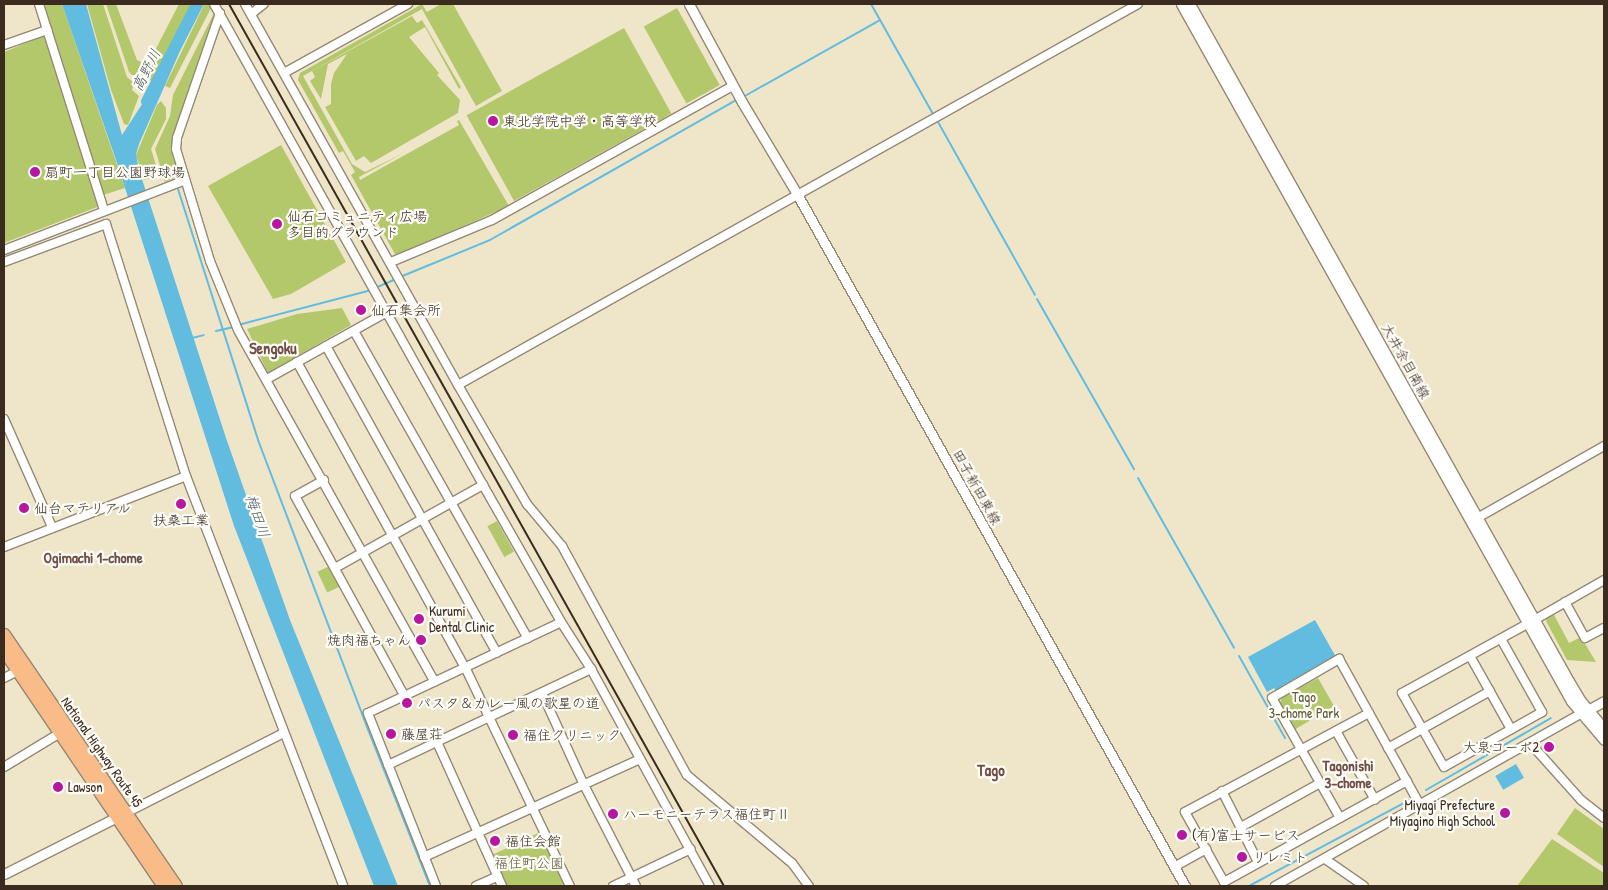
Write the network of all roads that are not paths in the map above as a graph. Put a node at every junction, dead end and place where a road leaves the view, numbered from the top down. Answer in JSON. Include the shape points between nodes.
{"nodes":[{"id":1,"x":38,"y":4,"type":"edge"},
{"id":2,"x":214,"y":4,"type":"edge"},
{"id":3,"x":245,"y":4,"type":"edge"},
{"id":4,"x":264,"y":4,"type":"edge"},
{"id":5,"x":408,"y":4,"type":"edge"},
{"id":6,"x":689,"y":4,"type":"edge"},
{"id":7,"x":1138,"y":4,"type":"edge"},
{"id":8,"x":1181,"y":4,"type":"edge"},
{"id":9,"x":1190,"y":4,"type":"edge"},
{"id":10,"x":220,"y":13,"type":"junction"},
{"id":11,"x":251,"y":14,"type":"junction"},
{"id":12,"x":47,"y":30,"type":"junction"},
{"id":13,"x":4,"y":45,"type":"edge"},
{"id":14,"x":284,"y":73,"type":"junction"},
{"id":15,"x":738,"y":94,"type":"junction"},
{"id":16,"x":185,"y":180,"type":"junction"},
{"id":17,"x":797,"y":194,"type":"junction"},
{"id":18,"x":104,"y":210,"type":"junction"},
{"id":19,"x":38,"y":237,"type":"junction"},
{"id":20,"x":42,"y":248,"type":"junction"},
{"id":21,"x":4,"y":250,"type":"edge"},
{"id":22,"x":4,"y":262,"type":"edge"},
{"id":23,"x":391,"y":262,"type":"junction"},
{"id":24,"x":387,"y":312,"type":"junction"},
{"id":25,"x":354,"y":331,"type":"junction"},
{"id":26,"x":326,"y":346,"type":"junction"},
{"id":27,"x":297,"y":362,"type":"junction"},
{"id":28,"x":267,"y":379,"type":"junction"},
{"id":29,"x":458,"y":385,"type":"junction"},
{"id":30,"x":4,"y":420,"type":"edge"},
{"id":31,"x":1604,"y":446,"type":"edge"},
{"id":32,"x":186,"y":476,"type":"junction"},
{"id":33,"x":324,"y":480,"type":"junction"},
{"id":34,"x":483,"y":485,"type":"junction"},
{"id":35,"x":452,"y":503,"type":"junction"},
{"id":36,"x":1478,"y":517,"type":"junction"},
{"id":37,"x":424,"y":519,"type":"junction"},
{"id":38,"x":52,"y":527,"type":"junction"},
{"id":39,"x":393,"y":536,"type":"junction"},
{"id":40,"x":4,"y":547,"type":"edge"},
{"id":41,"x":364,"y":552,"type":"junction"},
{"id":42,"x":336,"y":568,"type":"junction"},
{"id":43,"x":1604,"y":580,"type":"edge"},
{"id":44,"x":1566,"y":602,"type":"junction"},
{"id":45,"x":1532,"y":621,"type":"junction"},
{"id":46,"x":561,"y":622,"type":"junction"},
{"id":47,"x":1604,"y":628,"type":"edge"},
{"id":48,"x":4,"y":635,"type":"edge"},
{"id":49,"x":528,"y":638,"type":"junction"},
{"id":50,"x":1501,"y":639,"type":"junction"},
{"id":51,"x":4,"y":650,"type":"edge"},
{"id":52,"x":497,"y":653,"type":"junction"},
{"id":53,"x":1470,"y":656,"type":"junction"},
{"id":54,"x":465,"y":667,"type":"junction"},
{"id":55,"x":591,"y":669,"type":"junction"},
{"id":56,"x":18,"y":671,"type":"junction"},
{"id":57,"x":4,"y":678,"type":"edge"},
{"id":58,"x":435,"y":682,"type":"junction"},
{"id":59,"x":1490,"y":691,"type":"junction"},
{"id":60,"x":542,"y":693,"type":"junction"},
{"id":61,"x":404,"y":695,"type":"junction"},
{"id":62,"x":1604,"y":701,"type":"edge"},
{"id":63,"x":1584,"y":712,"type":"junction"},
{"id":64,"x":1369,"y":713,"type":"junction"},
{"id":65,"x":491,"y":717,"type":"junction"},
{"id":66,"x":1422,"y":728,"type":"junction"},
{"id":67,"x":1604,"y":728,"type":"edge"},
{"id":68,"x":1511,"y":729,"type":"junction"},
{"id":69,"x":1336,"y":730,"type":"junction"},
{"id":70,"x":60,"y":733,"type":"junction"},
{"id":71,"x":284,"y":733,"type":"junction"},
{"id":72,"x":1604,"y":740,"type":"edge"},
{"id":73,"x":437,"y":742,"type":"junction"},
{"id":74,"x":1530,"y":742,"type":"junction"},
{"id":75,"x":1300,"y":748,"type":"junction"},
{"id":76,"x":1388,"y":748,"type":"junction"},
{"id":77,"x":640,"y":759,"type":"junction"},
{"id":78,"x":388,"y":765,"type":"junction"},
{"id":79,"x":4,"y":767,"type":"edge"},
{"id":80,"x":1320,"y":782,"type":"junction"},
{"id":81,"x":1407,"y":782,"type":"junction"},
{"id":82,"x":584,"y":784,"type":"junction"},
{"id":83,"x":1222,"y":792,"type":"junction"},
{"id":84,"x":1375,"y":800,"type":"junction"},
{"id":85,"x":1420,"y":805,"type":"junction"},
{"id":86,"x":532,"y":807,"type":"junction"},
{"id":87,"x":122,"y":815,"type":"junction"},
{"id":88,"x":1340,"y":818,"type":"junction"},
{"id":89,"x":1604,"y":818,"type":"edge"},
{"id":90,"x":1241,"y":827,"type":"junction"},
{"id":91,"x":478,"y":832,"type":"junction"},
{"id":92,"x":691,"y":849,"type":"junction"},
{"id":93,"x":1206,"y":849,"type":"junction"},
{"id":94,"x":424,"y":857,"type":"junction"},
{"id":95,"x":1324,"y":858,"type":"junction"},
{"id":96,"x":1258,"y":862,"type":"junction"},
{"id":97,"x":1174,"y":867,"type":"junction"},
{"id":98,"x":4,"y":874,"type":"edge"},
{"id":99,"x":498,"y":876,"type":"junction"},
{"id":100,"x":632,"y":877,"type":"junction"},
{"id":101,"x":164,"y":886,"type":"edge"},
{"id":102,"x":176,"y":886,"type":"edge"},
{"id":103,"x":343,"y":886,"type":"edge"},
{"id":104,"x":436,"y":886,"type":"edge"},
{"id":105,"x":476,"y":886,"type":"edge"},
{"id":106,"x":502,"y":886,"type":"edge"},
{"id":107,"x":570,"y":886,"type":"edge"},
{"id":108,"x":613,"y":886,"type":"edge"},
{"id":109,"x":636,"y":886,"type":"edge"},
{"id":110,"x":710,"y":886,"type":"edge"},
{"id":111,"x":809,"y":886,"type":"edge"},
{"id":112,"x":1185,"y":886,"type":"edge"},
{"id":113,"x":1275,"y":886,"type":"edge"},
{"id":114,"x":1360,"y":886,"type":"edge"}],
"edges":[{"from":1,"to":12,"type":"street"},
{"from":2,"to":10,"type":"street"},
{"from":3,"to":11,"type":"street"},
{"from":4,"to":11,"type":"street"},
{"from":5,"to":14,"type":"street"},
{"from":6,"to":15,"type":"street","name":"田子新田東線"},
{"from":7,"to":17,"type":"street"},
{"from":8,"to":45,"type":"street"},
{"from":9,"to":36,"type":"street","name":"大井余目南線"},
{"from":10,"to":16,"type":"street","via":[[177,138],[176,149]]},
{"from":10,"to":24,"type":"street"},
{"from":11,"to":14,"type":"street"},
{"from":12,"to":13,"type":"street"},
{"from":12,"to":18,"type":"street"},
{"from":14,"to":23,"type":"street"},
{"from":15,"to":17,"type":"street","name":"田子新田東線"},
{"from":15,"to":23,"type":"street","via":[[492,220]]},
{"from":16,"to":18,"type":"street"},
{"from":16,"to":28,"type":"street","via":[[210,262],[233,320]]},
{"from":17,"to":29,"type":"street"},
{"from":17,"to":97,"type":"street","name":"田子新田東線"},
{"from":18,"to":19,"type":"street"},
{"from":19,"to":20,"type":"street"},
{"from":19,"to":21,"type":"street"},
{"from":20,"to":22,"type":"street"},
{"from":20,"to":32,"type":"street","via":[[106,224]]},
{"from":23,"to":29,"type":"street"},
{"from":24,"to":25,"type":"street"},
{"from":24,"to":34,"type":"street"},
{"from":25,"to":26,"type":"street"},
{"from":25,"to":35,"type":"street"},
{"from":26,"to":27,"type":"street"},
{"from":26,"to":37,"type":"street"},
{"from":27,"to":28,"type":"street"},
{"from":27,"to":39,"type":"street"},
{"from":28,"to":33,"type":"street"},
{"from":29,"to":111,"type":"street","via":[[527,504],[562,546],[687,775],[792,863]]},
{"from":30,"to":38,"type":"street"},
{"from":31,"to":36,"type":"street"},
{"from":32,"to":38,"type":"street"},
{"from":32,"to":71,"type":"street"},
{"from":33,"to":41,"type":"street"},
{"from":33,"to":42,"type":"street","via":[[296,496]]},
{"from":34,"to":35,"type":"street"},
{"from":34,"to":46,"type":"street"},
{"from":35,"to":37,"type":"street"},
{"from":35,"to":49,"type":"street"},
{"from":36,"to":45,"type":"street","name":"大井余目南線"},
{"from":37,"to":39,"type":"street"},
{"from":37,"to":52,"type":"street"},
{"from":38,"to":40,"type":"street"},
{"from":39,"to":41,"type":"street"},
{"from":39,"to":54,"type":"street"},
{"from":41,"to":42,"type":"street"},
{"from":41,"to":58,"type":"street"},
{"from":42,"to":61,"type":"street"},
{"from":43,"to":44,"type":"street"},
{"from":44,"to":45,"type":"street"},
{"from":44,"to":47,"type":"street","via":[[1586,638]]},
{"from":45,"to":50,"type":"street"},
{"from":45,"to":63,"type":"street"},
{"from":46,"to":49,"type":"street"},
{"from":46,"to":55,"type":"street"},
{"from":48,"to":87,"type":"highway","name":"National Highway Route 45"},
{"from":49,"to":52,"type":"street"},
{"from":50,"to":53,"type":"street"},
{"from":50,"to":68,"type":"street","via":[[1542,712]]},
{"from":51,"to":56,"type":"highway","name":"National Highway Route 45"},
{"from":52,"to":54,"type":"street"},
{"from":53,"to":59,"type":"street"},
{"from":53,"to":66,"type":"street","via":[[1402,693]]},
{"from":54,"to":58,"type":"street"},
{"from":54,"to":65,"type":"street"},
{"from":55,"to":60,"type":"street"},
{"from":55,"to":77,"type":"street"},
{"from":56,"to":57,"type":"street"},
{"from":56,"to":70,"type":"highway","name":"National Highway Route 45"},
{"from":58,"to":61,"type":"street"},
{"from":59,"to":66,"type":"street"},
{"from":59,"to":68,"type":"street"},
{"from":60,"to":65,"type":"street"},
{"from":60,"to":82,"type":"street"},
{"from":61,"to":78,"type":"street","via":[[368,714]]},
{"from":62,"to":63,"type":"street"},
{"from":63,"to":67,"type":"street"},
{"from":63,"to":72,"type":"street"},
{"from":63,"to":74,"type":"street"},
{"from":64,"to":69,"type":"street"},
{"from":64,"to":75,"type":"street","via":[[1339,660],[1272,698]]},
{"from":64,"to":76,"type":"street"},
{"from":65,"to":73,"type":"street"},
{"from":65,"to":86,"type":"street"},
{"from":66,"to":68,"type":"street","via":[[1444,767]]},
{"from":66,"to":76,"type":"street"},
{"from":69,"to":75,"type":"street"},
{"from":69,"to":84,"type":"street"},
{"from":70,"to":79,"type":"street"},
{"from":70,"to":87,"type":"highway","name":"National Highway Route 45"},
{"from":71,"to":87,"type":"street"},
{"from":71,"to":103,"type":"street"},
{"from":73,"to":78,"type":"street"},
{"from":73,"to":91,"type":"street"},
{"from":74,"to":85,"type":"street"},
{"from":74,"to":89,"type":"street","via":[[1581,800]]},
{"from":75,"to":80,"type":"street"},
{"from":75,"to":83,"type":"street"},
{"from":76,"to":81,"type":"street"},
{"from":77,"to":82,"type":"street"},
{"from":77,"to":92,"type":"street"},
{"from":78,"to":94,"type":"street"},
{"from":80,"to":88,"type":"street"},
{"from":80,"to":90,"type":"street"},
{"from":81,"to":84,"type":"street"},
{"from":81,"to":85,"type":"street"},
{"from":82,"to":86,"type":"street"},
{"from":82,"to":100,"type":"street"},
{"from":83,"to":90,"type":"street"},
{"from":83,"to":93,"type":"street","via":[[1185,812]]},
{"from":84,"to":88,"type":"street"},
{"from":85,"to":95,"type":"street"},
{"from":86,"to":91,"type":"street"},
{"from":86,"to":107,"type":"street"},
{"from":87,"to":98,"type":"street"},
{"from":87,"to":101,"type":"highway","name":"National Highway Route 45"},
{"from":87,"to":102,"type":"highway","name":"National Highway Route 45"},
{"from":88,"to":96,"type":"street"},
{"from":90,"to":96,"type":"street"},
{"from":91,"to":94,"type":"street"},
{"from":91,"to":99,"type":"street"},
{"from":92,"to":100,"type":"street"},
{"from":92,"to":110,"type":"street"},
{"from":93,"to":96,"type":"street","via":[[1224,882]]},
{"from":93,"to":97,"type":"street"},
{"from":94,"to":104,"type":"street"},
{"from":95,"to":113,"type":"street"},
{"from":95,"to":114,"type":"street"},
{"from":97,"to":112,"type":"street","name":"田子新田東線"},
{"from":99,"to":105,"type":"street"},
{"from":99,"to":106,"type":"street"},
{"from":100,"to":108,"type":"street"},
{"from":100,"to":109,"type":"street"}]}
